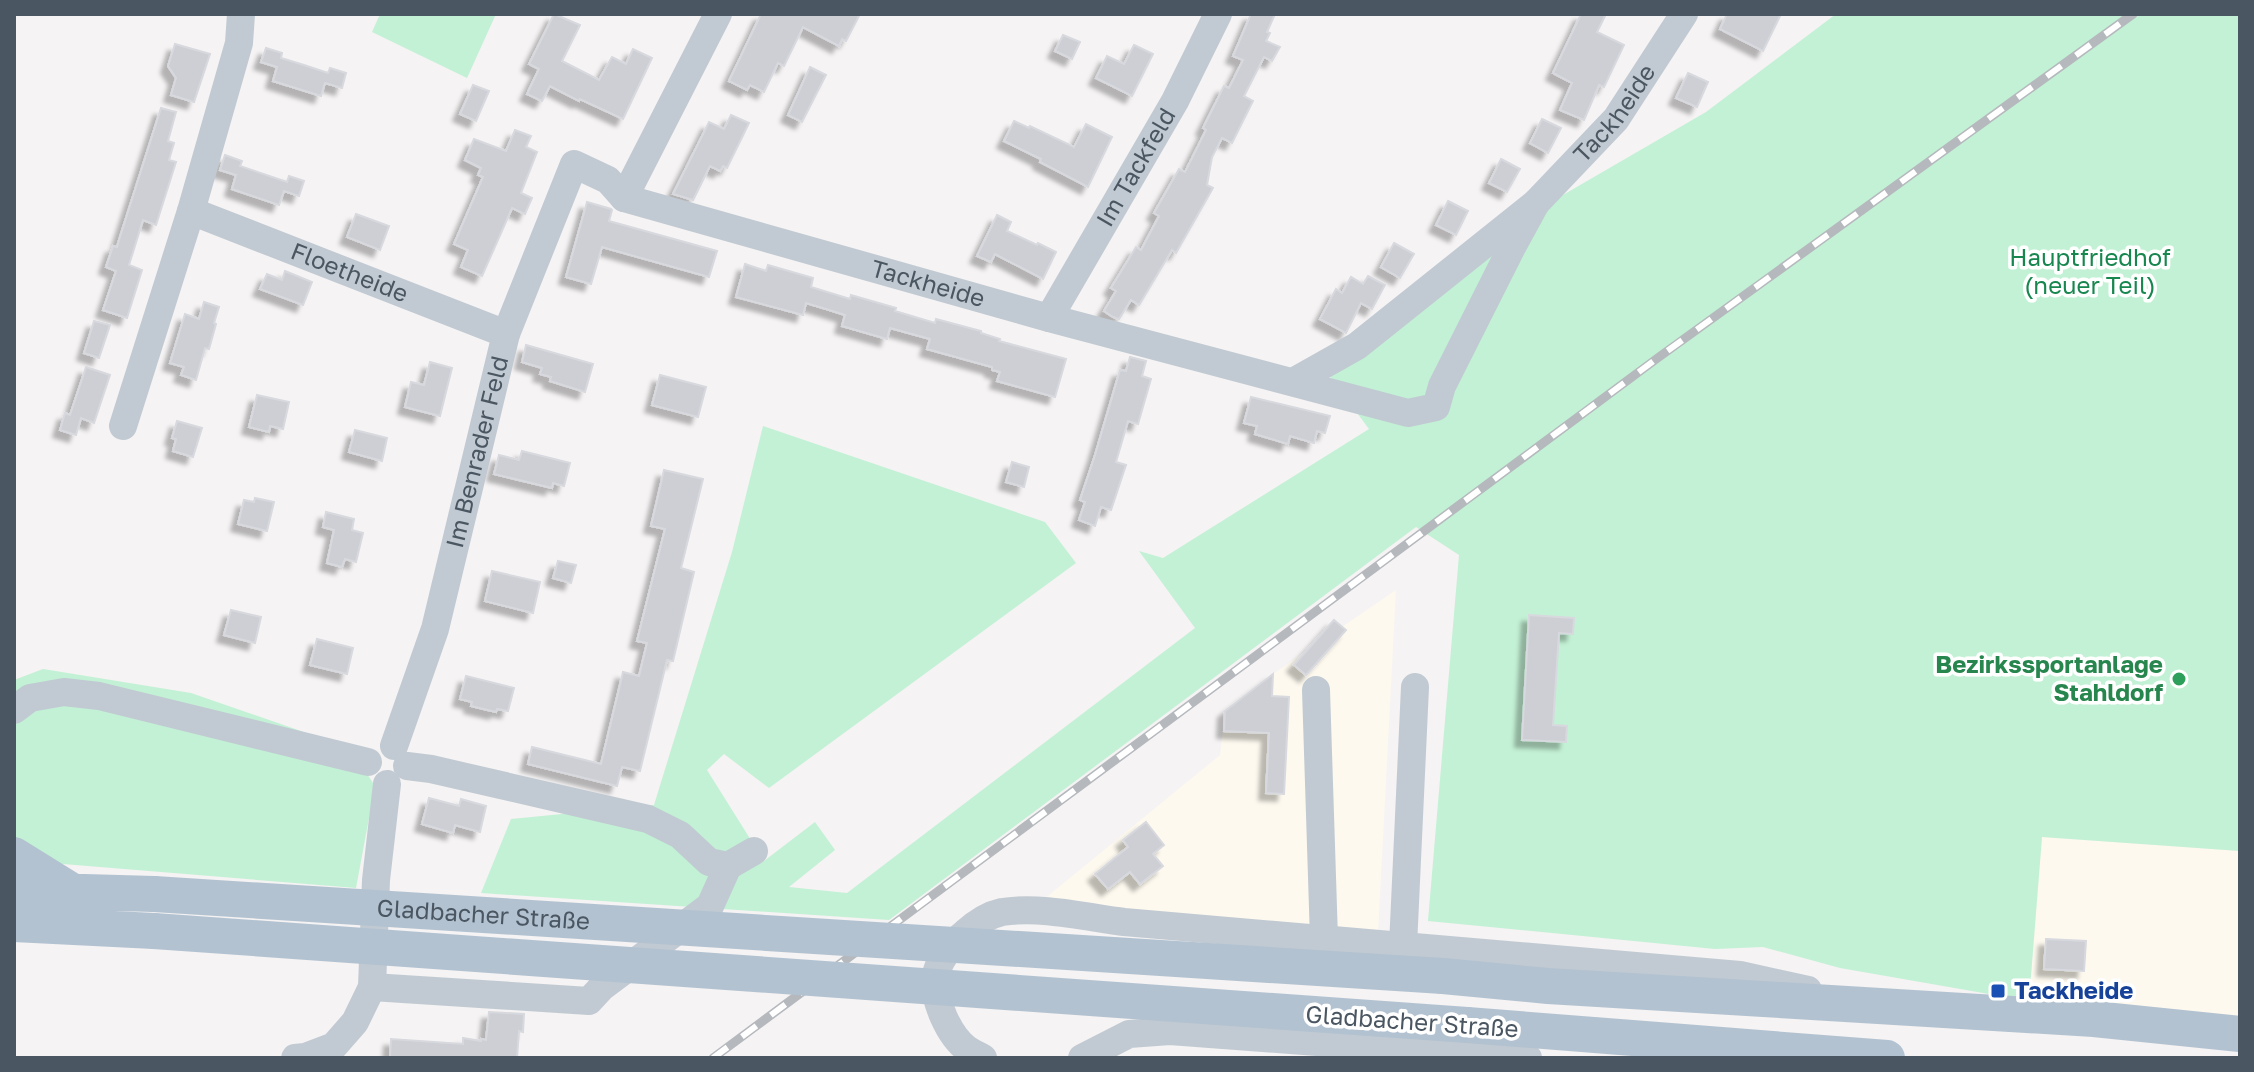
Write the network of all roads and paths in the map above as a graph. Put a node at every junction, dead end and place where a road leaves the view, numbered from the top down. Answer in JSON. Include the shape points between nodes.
{"nodes":[{"id":1,"x":241,"y":14,"type":"edge"},
{"id":2,"x":718,"y":14,"type":"edge"},
{"id":3,"x":1218,"y":14,"type":"edge"},
{"id":4,"x":1684,"y":14,"type":"edge"},
{"id":5,"x":574,"y":164,"type":"joint"},
{"id":6,"x":624,"y":198,"type":"junction"},
{"id":7,"x":1536,"y":203,"type":"junction"},
{"id":8,"x":191,"y":211,"type":"junction"},
{"id":9,"x":1049,"y":318,"type":"junction"},
{"id":10,"x":506,"y":334,"type":"junction"},
{"id":11,"x":1293,"y":382,"type":"junction"},
{"id":12,"x":123,"y":426,"type":"dead end"},
{"id":13,"x":1415,"y":687,"type":"dead end"},
{"id":14,"x":1316,"y":690,"type":"dead end"},
{"id":15,"x":14,"y":710,"type":"edge"},
{"id":16,"x":396,"y":765,"type":"junction"},
{"id":17,"x":754,"y":851,"type":"dead end"},
{"id":18,"x":14,"y":855,"type":"edge"},
{"id":19,"x":728,"y":866,"type":"junction"},
{"id":20,"x":14,"y":890,"type":"edge"},
{"id":21,"x":73,"y":892,"type":"junction"},
{"id":22,"x":23,"y":930,"type":"edge"},
{"id":23,"x":1324,"y":939,"type":"junction"},
{"id":24,"x":1403,"y":946,"type":"junction"},
{"id":25,"x":372,"y":987,"type":"junction"},
{"id":26,"x":1852,"y":1003,"type":"junction"},
{"id":27,"x":2240,"y":1034,"type":"edge"},
{"id":28,"x":974,"y":1053,"type":"edge"},
{"id":29,"x":295,"y":1058,"type":"edge"},
{"id":30,"x":1082,"y":1058,"type":"edge"},
{"id":31,"x":1528,"y":1058,"type":"edge"},
{"id":32,"x":1887,"y":1058,"type":"edge"}],
"edges":[{"from":1,"to":8,"type":"street","via":[[239,43]]},
{"from":2,"to":6,"type":"street"},
{"from":3,"to":9,"type":"street","name":"Im Tackfeld","via":[[1175,101]]},
{"from":4,"to":7,"type":"street","name":"Tackheide","via":[[1616,119]]},
{"from":5,"to":6,"type":"street","name":"Tackheide","via":[[608,180]]},
{"from":5,"to":10,"type":"street","name":"Im Benrader Feld"},
{"from":6,"to":9,"type":"street","name":"Tackheide"},
{"from":7,"to":11,"type":"street","name":"Tackheide","via":[[1357,346]]},
{"from":7,"to":11,"type":"street","name":"Tackheide","via":[[1436,407],[1408,413]]},
{"from":8,"to":10,"type":"street","name":"Floetheide"},
{"from":8,"to":12,"type":"street"},
{"from":9,"to":11,"type":"street","name":"Tackheide"},
{"from":10,"to":16,"type":"street","name":"Im Benrader Feld","via":[[435,629]]},
{"from":13,"to":24,"type":"street"},
{"from":14,"to":23,"type":"street"},
{"from":15,"to":16,"type":"street","via":[[30,698],[64,692],[99,696],[368,762],[376,780]]},
{"from":16,"to":19,"type":"street","via":[[648,819],[680,835],[709,862]]},
{"from":16,"to":25,"type":"street","name":"Im Benrader Feld","via":[[376,880]]},
{"from":17,"to":19,"type":"street"},
{"from":18,"to":21,"type":"main road"},
{"from":19,"to":25,"type":"street","via":[[710,906],[589,1001]]},
{"from":20,"to":21,"type":"main road","name":"Gladbacher Straße"},
{"from":21,"to":26,"type":"main road","name":"Gladbacher Straße","bridge":true},
{"from":22,"to":32,"type":"main road","name":"Gladbacher Straße","bridge":true,"via":[[154,931]]},
{"from":23,"to":24,"type":"street","name":"Gladbacher Straße"},
{"from":23,"to":28,"type":"street","name":"Gladbacher Straße","via":[[999,912],[956,940],[935,979],[948,1027]]},
{"from":24,"to":26,"type":"street","name":"Gladbacher Straße","via":[[1740,975]]},
{"from":25,"to":29,"type":"street","via":[[355,1022],[334,1046]]},
{"from":26,"to":27,"type":"main road","name":"Gladbacher Straße"},
{"from":30,"to":31,"type":"street","via":[[1129,1034],[1170,1031]]}]}
